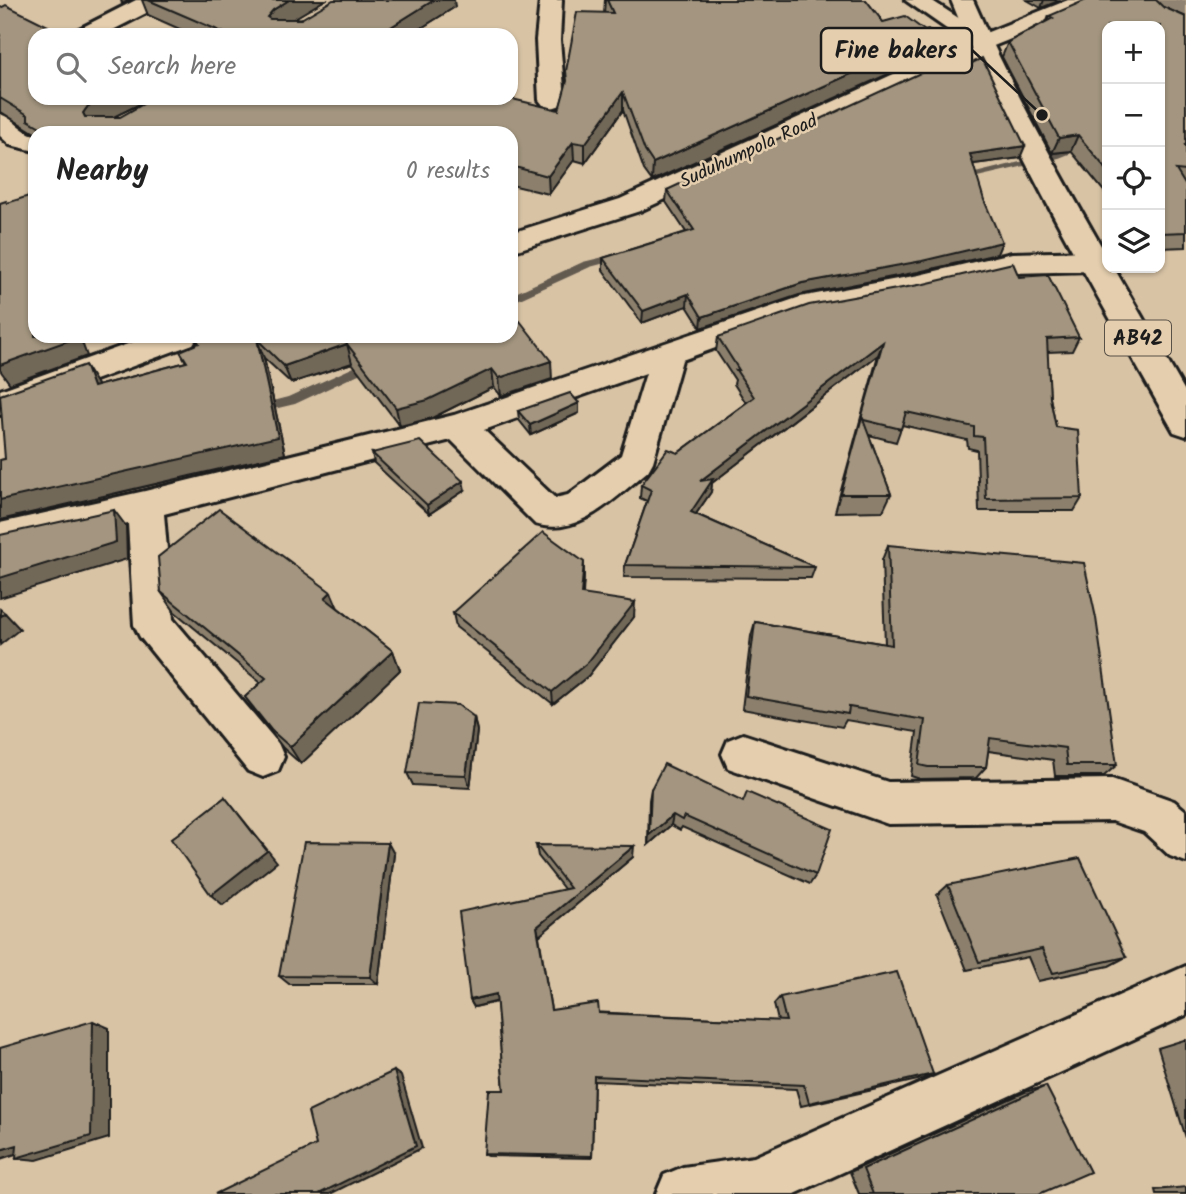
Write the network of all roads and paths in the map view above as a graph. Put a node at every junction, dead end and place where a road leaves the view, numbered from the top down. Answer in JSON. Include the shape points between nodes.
{"nodes":[{"id":1,"x":154,"y":0,"type":"edge"},
{"id":2,"x":551,"y":0,"type":"edge"},
{"id":3,"x":916,"y":0,"type":"edge"},
{"id":4,"x":962,"y":0,"type":"edge"},
{"id":5,"x":1088,"y":0,"type":"edge"},
{"id":6,"x":99,"y":28,"type":"edge"},
{"id":7,"x":982,"y":48,"type":"junction"},
{"id":8,"x":552,"y":100,"type":"dead end"},
{"id":9,"x":0,"y":122,"type":"edge"},
{"id":10,"x":28,"y":141,"type":"edge"},
{"id":11,"x":518,"y":241,"type":"edge"},
{"id":12,"x":1093,"y":256,"type":"junction"},
{"id":13,"x":163,"y":343,"type":"edge"},
{"id":14,"x":667,"y":355,"type":"junction"},
{"id":15,"x":0,"y":404,"type":"edge"},
{"id":16,"x":1186,"y":424,"type":"edge"},
{"id":17,"x":458,"y":426,"type":"junction"},
{"id":18,"x":145,"y":505,"type":"junction"},
{"id":19,"x":0,"y":538,"type":"edge"},
{"id":20,"x":743,"y":754,"type":"dead end"},
{"id":21,"x":263,"y":757,"type":"dead end"},
{"id":22,"x":1186,"y":840,"type":"edge"},
{"id":23,"x":1186,"y":990,"type":"edge"},
{"id":24,"x":683,"y":1194,"type":"edge"}],
"edges":[{"from":1,"to":6,"type":"street"},
{"from":2,"to":8,"type":"street"},
{"from":3,"to":7,"type":"street"},
{"from":4,"to":7,"type":"street","number":"AB42"},
{"from":5,"to":7,"type":"street","name":"Suduhumpola Road"},
{"from":7,"to":11,"type":"street","name":"Suduhumpola Road","via":[[929,67],[631,205]]},
{"from":7,"to":12,"type":"street","number":"AB42"},
{"from":9,"to":10,"type":"street"},
{"from":12,"to":14,"type":"street","via":[[1012,263],[800,307]]},
{"from":12,"to":16,"type":"street","number":"AB42"},
{"from":13,"to":15,"type":"street"},
{"from":14,"to":17,"type":"street"},
{"from":14,"to":17,"type":"street","via":[[636,462],[578,508],[548,514]]},
{"from":17,"to":18,"type":"street"},
{"from":18,"to":19,"type":"street"},
{"from":18,"to":21,"type":"street","via":[[154,625]]},
{"from":20,"to":22,"type":"street","via":[[888,803],[1112,800],[1158,816]]},
{"from":23,"to":24,"type":"street","via":[[757,1184]]}]}
